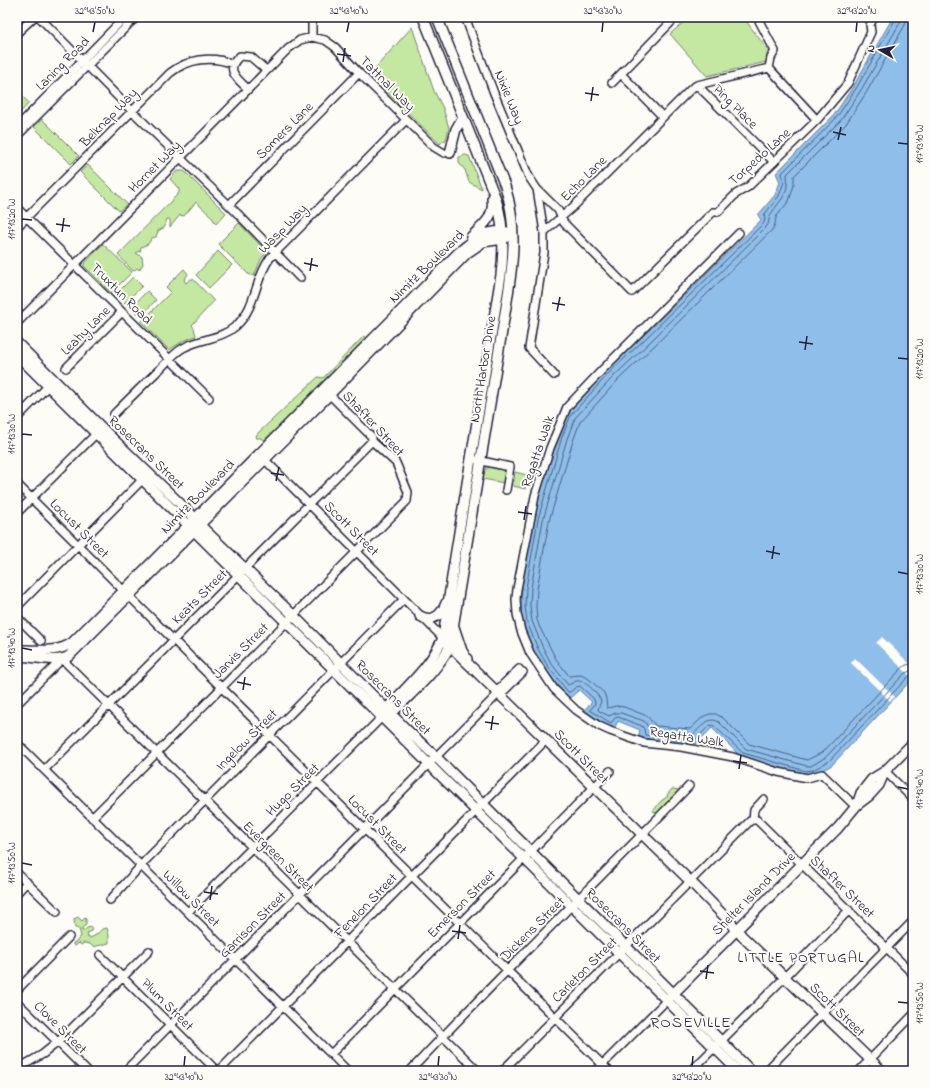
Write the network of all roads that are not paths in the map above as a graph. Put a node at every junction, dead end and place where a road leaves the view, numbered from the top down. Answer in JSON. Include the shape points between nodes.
{"nodes":[{"id":1,"x":34,"y":17,"type":"edge"},
{"id":2,"x":39,"y":17,"type":"edge"},
{"id":3,"x":125,"y":17,"type":"edge"},
{"id":4,"x":138,"y":17,"type":"edge"},
{"id":5,"x":312,"y":17,"type":"edge"},
{"id":6,"x":423,"y":17,"type":"edge"},
{"id":7,"x":437,"y":17,"type":"edge"},
{"id":8,"x":465,"y":17,"type":"edge"},
{"id":9,"x":676,"y":17,"type":"edge"},
{"id":10,"x":757,"y":17,"type":"edge"},
{"id":11,"x":874,"y":17,"type":"edge"},
{"id":12,"x":17,"y":34,"type":"edge"},
{"id":13,"x":312,"y":37,"type":"junction"},
{"id":14,"x":85,"y":64,"type":"junction"},
{"id":15,"x":233,"y":64,"type":"junction"},
{"id":16,"x":769,"y":68,"type":"junction"},
{"id":17,"x":266,"y":70,"type":"junction"},
{"id":18,"x":359,"y":73,"type":"junction"},
{"id":19,"x":620,"y":74,"type":"junction"},
{"id":20,"x":612,"y":83,"type":"dead end"},
{"id":21,"x":697,"y":85,"type":"junction"},
{"id":22,"x":248,"y":89,"type":"junction"},
{"id":23,"x":132,"y":111,"type":"junction"},
{"id":24,"x":463,"y":117,"type":"junction"},
{"id":25,"x":663,"y":117,"type":"junction"},
{"id":26,"x":406,"y":120,"type":"junction"},
{"id":27,"x":817,"y":120,"type":"junction"},
{"id":28,"x":17,"y":127,"type":"edge"},
{"id":29,"x":17,"y":136,"type":"edge"},
{"id":30,"x":447,"y":153,"type":"joint"},
{"id":31,"x":180,"y":157,"type":"junction"},
{"id":32,"x":774,"y":162,"type":"junction"},
{"id":33,"x":491,"y":185,"type":"junction"},
{"id":34,"x":535,"y":187,"type":"junction"},
{"id":35,"x":229,"y":205,"type":"junction"},
{"id":36,"x":17,"y":208,"type":"edge"},
{"id":37,"x":561,"y":217,"type":"junction"},
{"id":38,"x":27,"y":218,"type":"junction"},
{"id":39,"x":17,"y":228,"type":"edge"},
{"id":40,"x":544,"y":232,"type":"junction"},
{"id":41,"x":513,"y":233,"type":"junction"},
{"id":42,"x":739,"y":233,"type":"dead end"},
{"id":43,"x":503,"y":235,"type":"junction"},
{"id":44,"x":275,"y":252,"type":"junction"},
{"id":45,"x":458,"y":253,"type":"junction"},
{"id":46,"x":74,"y":264,"type":"junction"},
{"id":47,"x":300,"y":278,"type":"dead end"},
{"id":48,"x":122,"y":312,"type":"junction"},
{"id":49,"x":19,"y":321,"type":"dead end"},
{"id":50,"x":17,"y":343,"type":"edge"},
{"id":51,"x":17,"y":355,"type":"edge"},
{"id":52,"x":170,"y":358,"type":"junction"},
{"id":53,"x":66,"y":368,"type":"dead end"},
{"id":54,"x":554,"y":375,"type":"dead end"},
{"id":55,"x":51,"y":383,"type":"junction"},
{"id":56,"x":326,"y":392,"type":"junction"},
{"id":57,"x":209,"y":398,"type":"dead end"},
{"id":58,"x":114,"y":414,"type":"dead end"},
{"id":59,"x":17,"y":418,"type":"edge"},
{"id":60,"x":99,"y":430,"type":"junction"},
{"id":61,"x":372,"y":441,"type":"junction"},
{"id":62,"x":471,"y":458,"type":"junction"},
{"id":63,"x":264,"y":459,"type":"junction"},
{"id":64,"x":480,"y":461,"type":"junction"},
{"id":65,"x":142,"y":480,"type":"junction"},
{"id":66,"x":17,"y":484,"type":"edge"},
{"id":67,"x":506,"y":490,"type":"dead end"},
{"id":68,"x":32,"y":498,"type":"junction"},
{"id":69,"x":407,"y":502,"type":"joint"},
{"id":70,"x":309,"y":504,"type":"junction"},
{"id":71,"x":17,"y":513,"type":"edge"},
{"id":72,"x":198,"y":521,"type":"junction"},
{"id":73,"x":190,"y":528,"type":"junction"},
{"id":74,"x":78,"y":546,"type":"junction"},
{"id":75,"x":356,"y":551,"type":"junction"},
{"id":76,"x":242,"y":572,"type":"junction"},
{"id":77,"x":127,"y":594,"type":"junction"},
{"id":78,"x":449,"y":594,"type":"junction"},
{"id":79,"x":404,"y":599,"type":"junction"},
{"id":80,"x":17,"y":607,"type":"edge"},
{"id":81,"x":17,"y":616,"type":"edge"},
{"id":82,"x":293,"y":616,"type":"junction"},
{"id":83,"x":420,"y":616,"type":"junction"},
{"id":84,"x":286,"y":622,"type":"junction"},
{"id":85,"x":453,"y":626,"type":"junction"},
{"id":86,"x":443,"y":638,"type":"junction"},
{"id":87,"x":76,"y":640,"type":"junction"},
{"id":88,"x":41,"y":641,"type":"dead end"},
{"id":89,"x":173,"y":641,"type":"junction"},
{"id":90,"x":450,"y":646,"type":"junction"},
{"id":91,"x":17,"y":650,"type":"edge"},
{"id":92,"x":17,"y":656,"type":"edge"},
{"id":93,"x":62,"y":659,"type":"junction"},
{"id":94,"x":337,"y":666,"type":"junction"},
{"id":95,"x":474,"y":669,"type":"junction"},
{"id":96,"x":521,"y":670,"type":"dead end"},
{"id":97,"x":222,"y":687,"type":"junction"},
{"id":98,"x":498,"y":693,"type":"junction"},
{"id":99,"x":17,"y":704,"type":"edge"},
{"id":100,"x":109,"y":705,"type":"junction"},
{"id":101,"x":385,"y":714,"type":"junction"},
{"id":102,"x":270,"y":734,"type":"junction"},
{"id":103,"x":546,"y":740,"type":"junction"},
{"id":104,"x":17,"y":743,"type":"edge"},
{"id":105,"x":913,"y":743,"type":"edge"},
{"id":106,"x":157,"y":752,"type":"junction"},
{"id":107,"x":436,"y":757,"type":"junction"},
{"id":108,"x":429,"y":764,"type":"junction"},
{"id":109,"x":44,"y":770,"type":"junction"},
{"id":110,"x":885,"y":771,"type":"junction"},
{"id":111,"x":610,"y":772,"type":"dead end"},
{"id":112,"x":317,"y":782,"type":"junction"},
{"id":113,"x":689,"y":786,"type":"dead end"},
{"id":114,"x":594,"y":788,"type":"junction"},
{"id":115,"x":764,"y":799,"type":"dead end"},
{"id":116,"x":913,"y":799,"type":"edge"},
{"id":117,"x":205,"y":800,"type":"junction"},
{"id":118,"x":857,"y":806,"type":"junction"},
{"id":119,"x":480,"y":808,"type":"junction"},
{"id":120,"x":92,"y":818,"type":"junction"},
{"id":121,"x":753,"y":820,"type":"junction"},
{"id":122,"x":364,"y":828,"type":"junction"},
{"id":123,"x":642,"y":835,"type":"junction"},
{"id":124,"x":252,"y":847,"type":"junction"},
{"id":125,"x":527,"y":855,"type":"junction"},
{"id":126,"x":802,"y":864,"type":"junction"},
{"id":127,"x":141,"y":865,"type":"junction"},
{"id":128,"x":17,"y":873,"type":"edge"},
{"id":129,"x":412,"y":876,"type":"junction"},
{"id":130,"x":690,"y":881,"type":"junction"},
{"id":131,"x":27,"y":882,"type":"junction"},
{"id":132,"x":17,"y":892,"type":"edge"},
{"id":133,"x":300,"y":894,"type":"junction"},
{"id":134,"x":579,"y":899,"type":"junction"},
{"id":135,"x":110,"y":900,"type":"dead end"},
{"id":136,"x":572,"y":906,"type":"junction"},
{"id":137,"x":849,"y":910,"type":"junction"},
{"id":138,"x":57,"y":912,"type":"dead end"},
{"id":139,"x":188,"y":912,"type":"junction"},
{"id":140,"x":913,"y":921,"type":"edge"},
{"id":141,"x":460,"y":923,"type":"junction"},
{"id":142,"x":737,"y":929,"type":"junction"},
{"id":143,"x":69,"y":937,"type":"dead end"},
{"id":144,"x":348,"y":942,"type":"junction"},
{"id":145,"x":626,"y":946,"type":"junction"},
{"id":146,"x":887,"y":948,"type":"junction"},
{"id":147,"x":149,"y":951,"type":"dead end"},
{"id":148,"x":619,"y":953,"type":"junction"},
{"id":149,"x":100,"y":955,"type":"dead end"},
{"id":150,"x":235,"y":960,"type":"junction"},
{"id":151,"x":508,"y":970,"type":"junction"},
{"id":152,"x":913,"y":974,"type":"edge"},
{"id":153,"x":785,"y":977,"type":"junction"},
{"id":154,"x":123,"y":978,"type":"junction"},
{"id":155,"x":395,"y":989,"type":"junction"},
{"id":156,"x":17,"y":990,"type":"edge"},
{"id":157,"x":670,"y":997,"type":"junction"},
{"id":158,"x":17,"y":1002,"type":"edge"},
{"id":159,"x":283,"y":1007,"type":"junction"},
{"id":160,"x":822,"y":1014,"type":"junction"},
{"id":161,"x":913,"y":1015,"type":"edge"},
{"id":162,"x":555,"y":1018,"type":"junction"},
{"id":163,"x":170,"y":1025,"type":"junction"},
{"id":164,"x":443,"y":1036,"type":"junction"},
{"id":165,"x":722,"y":1040,"type":"junction"},
{"id":166,"x":58,"y":1042,"type":"junction"},
{"id":167,"x":714,"y":1047,"type":"junction"},
{"id":168,"x":331,"y":1054,"type":"junction"},
{"id":169,"x":870,"y":1059,"type":"junction"},
{"id":170,"x":603,"y":1065,"type":"junction"},
{"id":171,"x":17,"y":1069,"type":"edge"},
{"id":172,"x":87,"y":1071,"type":"edge"},
{"id":173,"x":124,"y":1071,"type":"edge"},
{"id":174,"x":218,"y":1071,"type":"edge"},
{"id":175,"x":348,"y":1071,"type":"edge"},
{"id":176,"x":410,"y":1071,"type":"edge"},
{"id":177,"x":478,"y":1071,"type":"edge"},
{"id":178,"x":502,"y":1071,"type":"edge"},
{"id":179,"x":596,"y":1071,"type":"edge"},
{"id":180,"x":609,"y":1071,"type":"edge"},
{"id":181,"x":691,"y":1071,"type":"edge"},
{"id":182,"x":738,"y":1071,"type":"edge"},
{"id":183,"x":751,"y":1071,"type":"edge"},
{"id":184,"x":766,"y":1071,"type":"edge"},
{"id":185,"x":858,"y":1071,"type":"edge"},
{"id":186,"x":882,"y":1071,"type":"edge"}],
"edges":[{"from":1,"to":12,"type":"street"},
{"from":2,"to":14,"type":"street"},
{"from":3,"to":14,"type":"street","name":"Laning Road"},
{"from":4,"to":14,"type":"street","name":"Laning Road"},
{"from":5,"to":13,"type":"street"},
{"from":6,"to":24,"type":"main road","name":"North Harbor Drive"},
{"from":7,"to":41,"type":"main road","name":"North Harbor Drive","via":[[502,174],[510,203]]},
{"from":8,"to":34,"type":"street","name":"Nixie Way","via":[[494,93]]},
{"from":9,"to":19,"type":"street"},
{"from":10,"to":16,"type":"street","via":[[775,51],[770,58]]},
{"from":11,"to":27,"type":"street","name":"Torpedo Lane","via":[[870,25],[871,32],[848,83]]},
{"from":13,"to":17,"type":"street","name":"Hornet Way","via":[[300,40]]},
{"from":13,"to":18,"type":"street","name":"Tattnal Way","via":[[324,40],[335,47]]},
{"from":14,"to":23,"type":"street"},
{"from":14,"to":28,"type":"street","name":"Laning Road"},
{"from":14,"to":29,"type":"street","name":"Laning Road"},
{"from":15,"to":17,"type":"street","via":[[240,56],[246,56]]},
{"from":15,"to":22,"type":"street","via":[[234,75]]},
{"from":15,"to":23,"type":"street","name":"Belknap Way","via":[[214,58],[178,67]]},
{"from":16,"to":21,"type":"street","name":"Echo Lane"},
{"from":16,"to":27,"type":"street"},
{"from":17,"to":22,"type":"street","name":"Hornet Way"},
{"from":18,"to":26,"type":"street","name":"Tattnal Way"},
{"from":18,"to":35,"type":"street","name":"Somers Lane"},
{"from":19,"to":20,"type":"street"},
{"from":19,"to":25,"type":"street"},
{"from":21,"to":25,"type":"street","name":"Echo Lane","via":[[684,94]]},
{"from":21,"to":32,"type":"street","name":"Ping Place"},
{"from":22,"to":31,"type":"street","name":"Hornet Way"},
{"from":23,"to":31,"type":"street"},
{"from":23,"to":38,"type":"street","name":"Belknap Way"},
{"from":24,"to":30,"type":"main road"},
{"from":24,"to":33,"type":"main road","name":"North Harbor Drive"},
{"from":25,"to":37,"type":"street","name":"Echo Lane"},
{"from":26,"to":30,"type":"street","name":"Tattnal Way","via":[[434,147]]},
{"from":26,"to":44,"type":"street","name":"Wasp Way"},
{"from":27,"to":32,"type":"street","name":"Torpedo Lane"},
{"from":31,"to":35,"type":"street"},
{"from":31,"to":46,"type":"street","name":"Hornet Way"},
{"from":32,"to":37,"type":"street","name":"Torpedo Lane","via":[[718,212],[713,212],[632,292]]},
{"from":33,"to":43,"type":"main road","name":"North Harbor Drive"},
{"from":33,"to":45,"type":"main road","via":[[491,215]]},
{"from":34,"to":37,"type":"street","via":[[558,210]]},
{"from":34,"to":40,"type":"street"},
{"from":35,"to":44,"type":"street"},
{"from":36,"to":38,"type":"street","name":"Truxtun Road"},
{"from":37,"to":40,"type":"street","name":"Echo Lane"},
{"from":38,"to":39,"type":"street","name":"Belknap Way"},
{"from":38,"to":46,"type":"street","name":"Truxtun Road"},
{"from":40,"to":54,"type":"street","via":[[544,253],[529,348]]},
{"from":41,"to":43,"type":"main road","name":"Nimitz Boulevard"},
{"from":41,"to":64,"type":"main road","name":"North Harbor Drive","via":[[510,280]]},
{"from":42,"to":118,"type":"street","name":"Regatta Walk","via":[[567,407],[550,448],[533,505],[517,589],[521,631],[530,653],[554,689],[576,710],[599,726],[644,743],[733,757],[778,772],[807,778],[822,774]]},
{"from":43,"to":45,"type":"main road","name":"Nimitz Boulevard","via":[[490,232],[480,236]]},
{"from":43,"to":56,"type":"main road","name":"Nimitz Boulevard","via":[[471,249]]},
{"from":43,"to":62,"type":"main road","name":"North Harbor Drive","via":[[501,275]]},
{"from":44,"to":47,"type":"street"},
{"from":44,"to":52,"type":"street","name":"Wasp Way","via":[[265,265],[247,313],[235,326],[223,335],[181,349]]},
{"from":45,"to":56,"type":"main road","name":"Nimitz Boulevard"},
{"from":46,"to":48,"type":"street","name":"Truxtun Road"},
{"from":46,"to":49,"type":"street","name":"Hornet Way"},
{"from":48,"to":52,"type":"street","name":"Truxtun Road"},
{"from":48,"to":53,"type":"street","name":"Leahy Lane"},
{"from":50,"to":55,"type":"main road","name":"Rosecrans Street"},
{"from":51,"to":55,"type":"main road","name":"Rosecrans Street"},
{"from":52,"to":57,"type":"street","name":"Truxtun Road"},
{"from":52,"to":58,"type":"street","name":"Wasp Way"},
{"from":55,"to":59,"type":"street"},
{"from":55,"to":60,"type":"main road","name":"Rosecrans Street"},
{"from":56,"to":61,"type":"street","name":"Shafter Street","via":[[372,437]]},
{"from":56,"to":63,"type":"main road","name":"Nimitz Boulevard"},
{"from":56,"to":72,"type":"main road","name":"Nimitz Boulevard"},
{"from":60,"to":65,"type":"main road","name":"Rosecrans Street"},
{"from":60,"to":68,"type":"street"},
{"from":60,"to":72,"type":"main road","name":"Rosecrans Street"},
{"from":61,"to":69,"type":"street","name":"Shafter Street","via":[[396,463],[408,492]]},
{"from":61,"to":70,"type":"street","name":"Keats Street"},
{"from":62,"to":64,"type":"street"},
{"from":62,"to":78,"type":"main road","name":"North Harbor Drive"},
{"from":63,"to":70,"type":"street","name":"Scott Street"},
{"from":63,"to":72,"type":"main road","name":"Nimitz Boulevard"},
{"from":64,"to":67,"type":"street","via":[[510,467]]},
{"from":64,"to":85,"type":"main road","name":"North Harbor Drive"},
{"from":65,"to":73,"type":"main road","name":"Rosecrans Street"},
{"from":65,"to":74,"type":"street"},
{"from":66,"to":68,"type":"street","name":"Locust Street"},
{"from":68,"to":71,"type":"street"},
{"from":68,"to":74,"type":"street","name":"Locust Street"},
{"from":69,"to":75,"type":"street","name":"Jarvis Street"},
{"from":70,"to":75,"type":"street","name":"Scott Street"},
{"from":70,"to":76,"type":"street","name":"Keats Street"},
{"from":72,"to":73,"type":"main road","name":"Nimitz Boulevard"},
{"from":72,"to":76,"type":"main road","name":"Rosecrans Street"},
{"from":73,"to":76,"type":"main road","name":"Rosecrans Street"},
{"from":73,"to":77,"type":"main road","name":"Nimitz Boulevard"},
{"from":74,"to":77,"type":"street","name":"Locust Street"},
{"from":74,"to":80,"type":"street"},
{"from":75,"to":79,"type":"street","name":"Scott Street"},
{"from":75,"to":82,"type":"street","name":"Jarvis Street"},
{"from":76,"to":82,"type":"main road","name":"Rosecrans Street"},
{"from":76,"to":84,"type":"main road","name":"Rosecrans Street"},
{"from":76,"to":89,"type":"street","name":"Keats Street"},
{"from":77,"to":87,"type":"main road","name":"Nimitz Boulevard"},
{"from":77,"to":89,"type":"street","name":"Locust Street"},
{"from":77,"to":93,"type":"main road","name":"Nimitz Boulevard","via":[[68,657]]},
{"from":78,"to":83,"type":"main road","via":[[445,606],[437,616],[430,619]]},
{"from":78,"to":86,"type":"main road","name":"North Harbor Drive"},
{"from":79,"to":83,"type":"street","name":"Scott Street"},
{"from":79,"to":94,"type":"street","name":"Ingelow Street"},
{"from":81,"to":88,"type":"street"},
{"from":82,"to":84,"type":"street","name":"Jarvis Street"},
{"from":82,"to":94,"type":"main road","name":"Rosecrans Street"},
{"from":83,"to":86,"type":"street","name":"Scott Street"},
{"from":84,"to":94,"type":"main road","name":"Rosecrans Street"},
{"from":84,"to":97,"type":"street","name":"Jarvis Street"},
{"from":85,"to":90,"type":"main road","name":"North Harbor Drive"},
{"from":85,"to":95,"type":"main road","via":[[462,651]]},
{"from":86,"to":90,"type":"main road","name":"Scott Street"},
{"from":86,"to":101,"type":"main road","name":"North Harbor Drive","via":[[423,671],[390,705]]},
{"from":87,"to":91,"type":"main road","name":"Nimitz Boulevard","via":[[59,650]]},
{"from":87,"to":93,"type":"main road"},
{"from":89,"to":97,"type":"street","name":"Locust Street"},
{"from":89,"to":100,"type":"street","name":"Keats Street"},
{"from":90,"to":95,"type":"main road","name":"Scott Street"},
{"from":90,"to":101,"type":"main road","name":"North Harbor Drive","via":[[440,664],[425,680],[395,710]]},
{"from":92,"to":93,"type":"main road"},
{"from":93,"to":99,"type":"street"},
{"from":93,"to":100,"type":"street","name":"Evergreen Street"},
{"from":94,"to":101,"type":"main road","name":"Rosecrans Street"},
{"from":94,"to":102,"type":"street","name":"Ingelow Street"},
{"from":95,"to":98,"type":"main road","name":"Scott Street"},
{"from":96,"to":98,"type":"street","name":"Garrison Street"},
{"from":97,"to":102,"type":"street","name":"Locust Street"},
{"from":97,"to":106,"type":"street","name":"Jarvis Street"},
{"from":98,"to":103,"type":"main road","name":"Scott Street"},
{"from":98,"to":107,"type":"street","name":"Garrison Street"},
{"from":100,"to":106,"type":"street","name":"Evergreen Street"},
{"from":100,"to":109,"type":"street","name":"Keats Street"},
{"from":101,"to":107,"type":"main road","name":"Rosecrans Street","via":[[405,728]]},
{"from":101,"to":108,"type":"main road","name":"Rosecrans Street"},
{"from":101,"to":112,"type":"street","name":"Hugo Street"},
{"from":102,"to":112,"type":"street","name":"Locust Street"},
{"from":102,"to":117,"type":"street","name":"Ingelow Street"},
{"from":103,"to":114,"type":"main road","name":"Scott Street"},
{"from":103,"to":119,"type":"street","name":"Fenelon Street"},
{"from":104,"to":109,"type":"street","name":"Willow Street"},
{"from":105,"to":110,"type":"main road","name":"Shelter Island Drive"},
{"from":106,"to":117,"type":"street","name":"Evergreen Street"},
{"from":106,"to":120,"type":"street","name":"Jarvis Street"},
{"from":107,"to":108,"type":"street","name":"Garrison Street"},
{"from":107,"to":119,"type":"main road","name":"Rosecrans Street"},
{"from":108,"to":119,"type":"main road","name":"Rosecrans Street"},
{"from":108,"to":122,"type":"street","name":"Garrison Street"},
{"from":109,"to":120,"type":"street","name":"Willow Street"},
{"from":110,"to":116,"type":"street"},
{"from":110,"to":118,"type":"main road","name":"Shelter Island Drive","via":[[879,785]]},
{"from":111,"to":114,"type":"street","name":"Emerson Street"},
{"from":112,"to":122,"type":"street","name":"Locust Street"},
{"from":112,"to":124,"type":"street","name":"Hugo Street"},
{"from":113,"to":123,"type":"street","name":"Dickens Street"},
{"from":114,"to":123,"type":"main road","name":"Scott Street"},
{"from":114,"to":125,"type":"street","name":"Emerson Street"},
{"from":115,"to":121,"type":"street","name":"Carleton Street","via":[[754,810]]},
{"from":117,"to":124,"type":"street","name":"Evergreen Street"},
{"from":117,"to":127,"type":"street","name":"Ingelow Street"},
{"from":118,"to":126,"type":"main road","name":"Shelter Island Drive"},
{"from":119,"to":125,"type":"main road","name":"Rosecrans Street"},
{"from":119,"to":129,"type":"street","name":"Fenelon Street"},
{"from":120,"to":127,"type":"street","name":"Willow Street"},
{"from":121,"to":126,"type":"street","name":"Shafter Street","via":[[757,820]]},
{"from":121,"to":130,"type":"street","name":"Carleton Street"},
{"from":122,"to":129,"type":"street","name":"Locust Street"},
{"from":122,"to":133,"type":"street","name":"Garrison Street"},
{"from":123,"to":130,"type":"main road","name":"Scott Street"},
{"from":123,"to":134,"type":"street","name":"Dickens Street"},
{"from":124,"to":133,"type":"street","name":"Evergreen Street"},
{"from":124,"to":139,"type":"street","name":"Hugo Street"},
{"from":125,"to":134,"type":"main road","name":"Rosecrans Street"},
{"from":125,"to":136,"type":"main road","name":"Rosecrans Street"},
{"from":125,"to":141,"type":"street","name":"Emerson Street"},
{"from":126,"to":137,"type":"street","name":"Shafter Street"},
{"from":126,"to":142,"type":"main road","name":"Shelter Island Drive"},
{"from":127,"to":135,"type":"street","name":"Ingelow Street"},
{"from":127,"to":139,"type":"street","name":"Willow Street"},
{"from":128,"to":131,"type":"street"},
{"from":129,"to":141,"type":"street","name":"Locust Street"},
{"from":129,"to":144,"type":"street","name":"Fenelon Street"},
{"from":130,"to":142,"type":"main road","name":"Scott Street"},
{"from":130,"to":145,"type":"street","name":"Carleton Street"},
{"from":131,"to":132,"type":"street"},
{"from":131,"to":138,"type":"street"},
{"from":133,"to":144,"type":"street","name":"Evergreen Street"},
{"from":133,"to":150,"type":"street","name":"Garrison Street"},
{"from":134,"to":136,"type":"street","name":"Dickens Street"},
{"from":134,"to":145,"type":"main road","name":"Rosecrans Street"},
{"from":136,"to":148,"type":"main road","name":"Rosecrans Street"},
{"from":136,"to":151,"type":"street","name":"Dickens Street"},
{"from":137,"to":146,"type":"street","name":"Shafter Street"},
{"from":137,"to":153,"type":"street"},
{"from":139,"to":150,"type":"street","name":"Willow Street"},
{"from":140,"to":146,"type":"street"},
{"from":141,"to":151,"type":"street","name":"Locust Street"},
{"from":141,"to":155,"type":"street","name":"Emerson Street"},
{"from":142,"to":153,"type":"main road","name":"Scott Street"},
{"from":142,"to":157,"type":"main road","name":"Shelter Island Drive"},
{"from":143,"to":156,"type":"street"},
{"from":144,"to":155,"type":"street","name":"Evergreen Street"},
{"from":144,"to":159,"type":"street","name":"Fenelon Street"},
{"from":145,"to":148,"type":"street","name":"Carleton Street"},
{"from":145,"to":157,"type":"main road","name":"Rosecrans Street"},
{"from":146,"to":152,"type":"street","name":"Shafter Street"},
{"from":146,"to":160,"type":"street"},
{"from":147,"to":154,"type":"street"},
{"from":148,"to":157,"type":"main road","name":"Rosecrans Street"},
{"from":148,"to":162,"type":"street","name":"Carleton Street"},
{"from":149,"to":154,"type":"street","name":"Plum Street"},
{"from":150,"to":159,"type":"street","name":"Willow Street"},
{"from":150,"to":163,"type":"street","name":"Garrison Street"},
{"from":151,"to":162,"type":"street","name":"Locust Street"},
{"from":151,"to":164,"type":"street","name":"Dickens Street"},
{"from":153,"to":160,"type":"main road","name":"Scott Street"},
{"from":153,"to":165,"type":"street"},
{"from":154,"to":163,"type":"street","name":"Plum Street"},
{"from":154,"to":166,"type":"street"},
{"from":155,"to":164,"type":"street","name":"Evergreen Street"},
{"from":155,"to":168,"type":"street","name":"Emerson Street"},
{"from":157,"to":165,"type":"main road","name":"Rosecrans Street"},
{"from":157,"to":167,"type":"main road","name":"Rosecrans Street"},
{"from":157,"to":170,"type":"street"},
{"from":158,"to":166,"type":"street","name":"Clove Street"},
{"from":159,"to":168,"type":"street","name":"Willow Street"},
{"from":159,"to":174,"type":"street","name":"Fenelon Street"},
{"from":160,"to":169,"type":"main road","name":"Scott Street"},
{"from":160,"to":184,"type":"street"},
{"from":161,"to":169,"type":"street"},
{"from":162,"to":170,"type":"street","name":"Locust Street"},
{"from":162,"to":178,"type":"street","name":"Carleton Street"},
{"from":163,"to":173,"type":"street","name":"Garrison Street"},
{"from":163,"to":174,"type":"street","name":"Plum Street"},
{"from":164,"to":176,"type":"street","name":"Dickens Street"},
{"from":164,"to":177,"type":"street","name":"Evergreen Street"},
{"from":165,"to":167,"type":"street"},
{"from":165,"to":183,"type":"main road","name":"Rosecrans Street"},
{"from":166,"to":171,"type":"street"},
{"from":166,"to":172,"type":"street","name":"Clove Street"},
{"from":167,"to":181,"type":"street"},
{"from":167,"to":182,"type":"main road","name":"Rosecrans Street"},
{"from":168,"to":175,"type":"street","name":"Willow Street"},
{"from":169,"to":185,"type":"street"},
{"from":169,"to":186,"type":"main road","name":"Scott Street"},
{"from":170,"to":179,"type":"street"},
{"from":170,"to":180,"type":"street","name":"Locust Street"}]}
